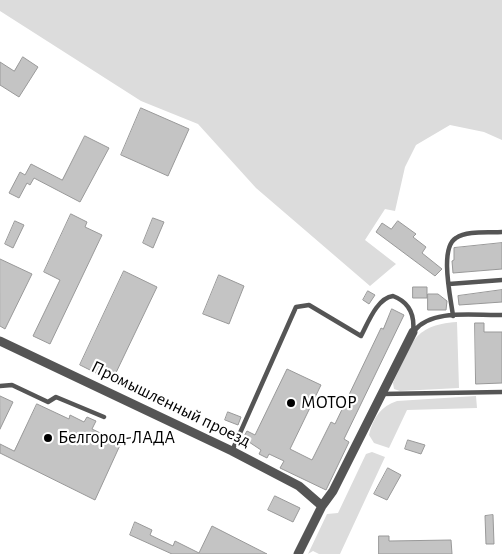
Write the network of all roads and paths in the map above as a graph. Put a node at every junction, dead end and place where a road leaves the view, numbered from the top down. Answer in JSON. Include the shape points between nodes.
{"nodes":[{"id":1,"x":502,"y":232,"type":"edge"},
{"id":2,"x":502,"y":280,"type":"edge"},
{"id":3,"x":449,"y":284,"type":"junction"},
{"id":4,"x":502,"y":315,"type":"edge"},
{"id":5,"x":453,"y":316,"type":"junction"},
{"id":6,"x":413,"y":332,"type":"junction"},
{"id":7,"x":0,"y":341,"type":"edge"},
{"id":8,"x":0,"y":386,"type":"edge"},
{"id":9,"x":502,"y":392,"type":"edge"},
{"id":10,"x":380,"y":394,"type":"junction"},
{"id":11,"x":104,"y":417,"type":"dead end"},
{"id":12,"x":232,"y":451,"type":"junction"},
{"id":13,"x":322,"y":506,"type":"junction"},
{"id":14,"x":298,"y":554,"type":"edge"}],
"edges":[{"from":1,"to":3,"type":"lane","via":[[454,238],[447,255]]},
{"from":2,"to":3,"type":"lane"},
{"from":3,"to":5,"type":"lane"},
{"from":4,"to":5,"type":"lane"},
{"from":5,"to":6,"type":"lane","via":[[427,320]]},
{"from":6,"to":10,"type":"street"},
{"from":6,"to":12,"type":"lane","via":[[413,315],[409,307],[392,296],[381,302],[361,336],[309,305],[296,307]]},
{"from":7,"to":12,"type":"street","name":"Промышленный проезд"},
{"from":8,"to":11,"type":"lane","via":[[12,385],[48,402],[56,397]]},
{"from":9,"to":10,"type":"lane"},
{"from":10,"to":13,"type":"street"},
{"from":12,"to":13,"type":"street","name":"Промышленный проезд","via":[[299,486]]},
{"from":13,"to":14,"type":"street"}]}
